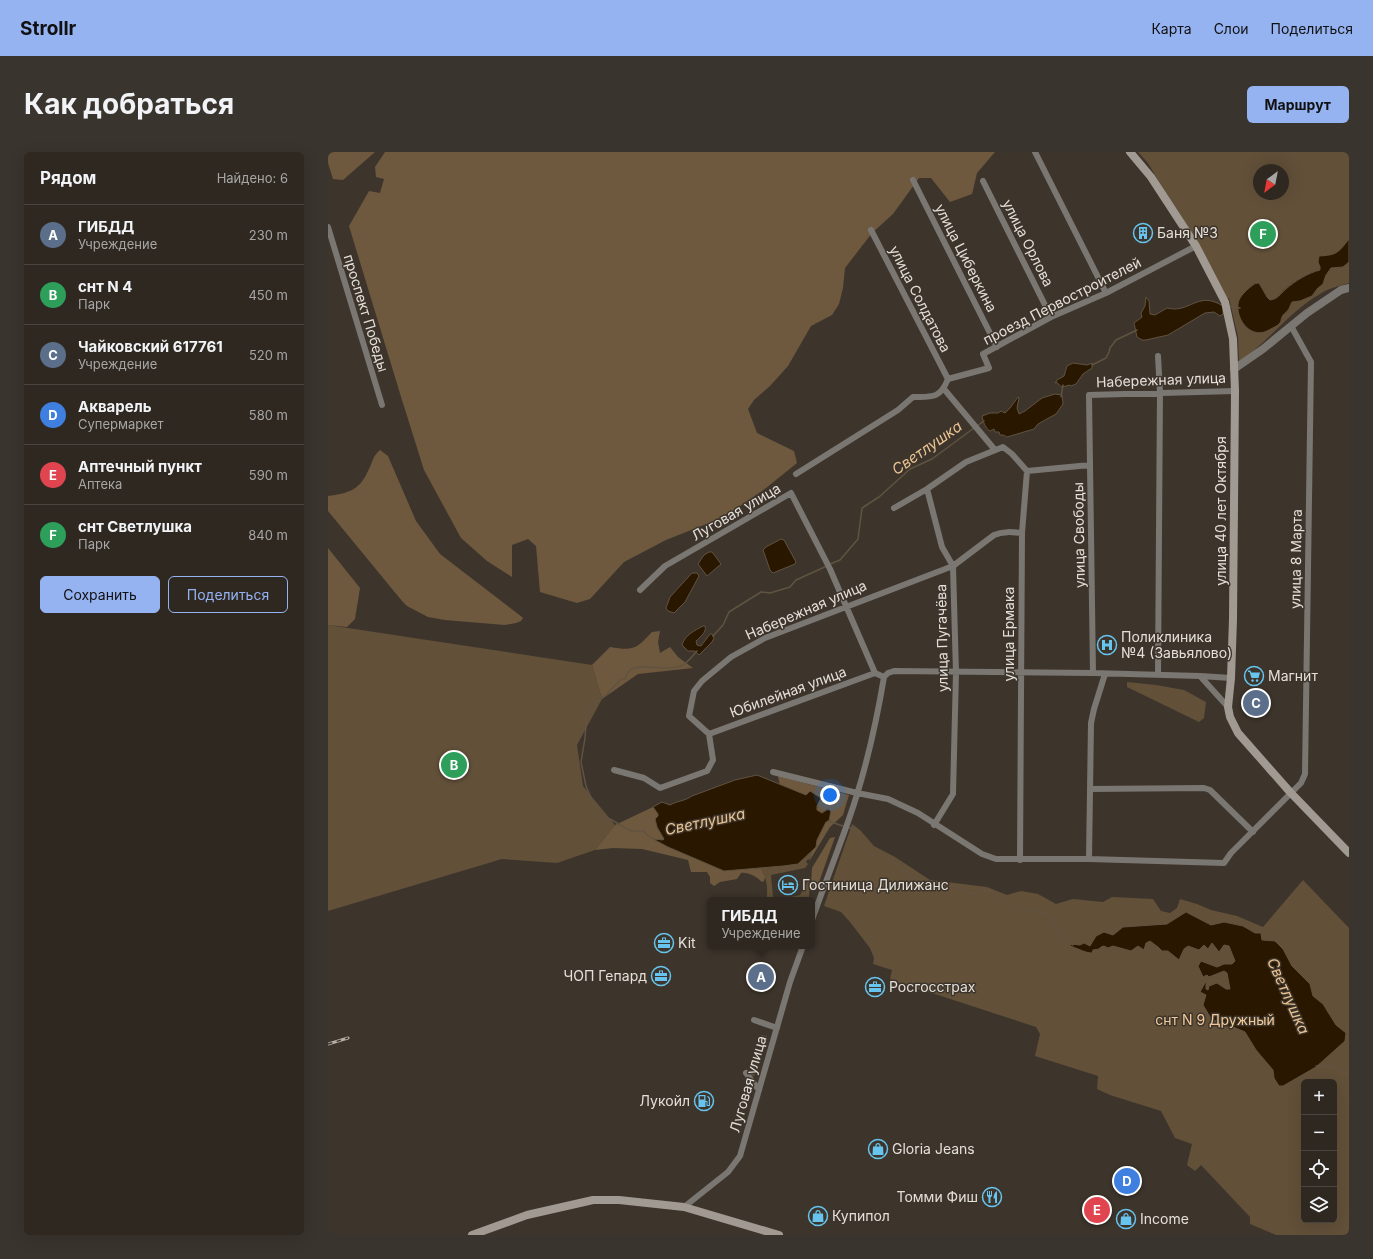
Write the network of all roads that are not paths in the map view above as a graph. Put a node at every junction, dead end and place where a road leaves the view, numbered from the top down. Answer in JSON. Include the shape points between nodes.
{"nodes":[{"id":1,"x":1034,"y":152,"type":"edge"},
{"id":2,"x":1130,"y":152,"type":"edge"},
{"id":3,"x":913,"y":180,"type":"dead end"},
{"id":4,"x":983,"y":181,"type":"dead end"},
{"id":5,"x":328,"y":227,"type":"edge"},
{"id":6,"x":871,"y":230,"type":"dead end"},
{"id":7,"x":1196,"y":246,"type":"junction"},
{"id":8,"x":1349,"y":288,"type":"edge"},
{"id":9,"x":1106,"y":293,"type":"junction"},
{"id":10,"x":1051,"y":317,"type":"junction"},
{"id":11,"x":1291,"y":326,"type":"junction"},
{"id":12,"x":997,"y":347,"type":"junction"},
{"id":13,"x":1158,"y":356,"type":"dead end"},
{"id":14,"x":1234,"y":369,"type":"junction"},
{"id":15,"x":948,"y":379,"type":"junction"},
{"id":16,"x":944,"y":389,"type":"junction"},
{"id":17,"x":1235,"y":391,"type":"junction"},
{"id":18,"x":1160,"y":392,"type":"junction"},
{"id":19,"x":1088,"y":395,"type":"joint"},
{"id":20,"x":382,"y":405,"type":"dead end"},
{"id":21,"x":995,"y":450,"type":"junction"},
{"id":22,"x":1090,"y":465,"type":"junction"},
{"id":23,"x":1026,"y":471,"type":"junction"},
{"id":24,"x":796,"y":474,"type":"dead end"},
{"id":25,"x":927,"y":489,"type":"junction"},
{"id":26,"x":894,"y":508,"type":"dead end"},
{"id":27,"x":1022,"y":533,"type":"junction"},
{"id":28,"x":953,"y":566,"type":"junction"},
{"id":29,"x":640,"y":590,"type":"dead end"},
{"id":30,"x":848,"y":606,"type":"junction"},
{"id":31,"x":875,"y":673,"type":"junction"},
{"id":32,"x":956,"y":673,"type":"junction"},
{"id":33,"x":1021,"y":673,"type":"junction"},
{"id":34,"x":1093,"y":673,"type":"junction"},
{"id":35,"x":1105,"y":674,"type":"junction"},
{"id":36,"x":1158,"y":675,"type":"junction"},
{"id":37,"x":1200,"y":676,"type":"junction"},
{"id":38,"x":884,"y":677,"type":"junction"},
{"id":39,"x":1231,"y":678,"type":"junction"},
{"id":40,"x":1228,"y":707,"type":"junction"},
{"id":41,"x":709,"y":734,"type":"junction"},
{"id":42,"x":614,"y":770,"type":"dead end"},
{"id":43,"x":773,"y":772,"type":"dead end"},
{"id":44,"x":1090,"y":789,"type":"junction"},
{"id":45,"x":1290,"y":792,"type":"junction"},
{"id":46,"x":857,"y":793,"type":"junction"},
{"id":47,"x":934,"y":825,"type":"junction"},
{"id":48,"x":1253,"y":832,"type":"junction"},
{"id":49,"x":1349,"y":853,"type":"edge"},
{"id":50,"x":1088,"y":859,"type":"junction"},
{"id":51,"x":1020,"y":860,"type":"junction"},
{"id":52,"x":815,"y":912,"type":"edge"},
{"id":53,"x":802,"y":949,"type":"edge"},
{"id":54,"x":754,"y":1020,"type":"dead end"},
{"id":55,"x":777,"y":1028,"type":"junction"},
{"id":56,"x":746,"y":1073,"type":"dead end"},
{"id":57,"x":760,"y":1090,"type":"junction"},
{"id":58,"x":684,"y":1207,"type":"junction"},
{"id":59,"x":472,"y":1235,"type":"edge"},
{"id":60,"x":779,"y":1235,"type":"edge"}],
"edges":[{"from":1,"to":9,"type":"street"},
{"from":2,"to":7,"type":"main road","name":"улица 40 лет Октября","via":[[1151,177]]},
{"from":3,"to":12,"type":"street","name":"улица Циберкина"},
{"from":4,"to":10,"type":"street","name":"улица Орлова"},
{"from":5,"to":20,"type":"street","name":"проспект Победы"},
{"from":6,"to":15,"type":"street","name":"улица Солдатова"},
{"from":7,"to":9,"type":"street","name":"проезд Первостроителей"},
{"from":7,"to":14,"type":"main road","name":"улица 40 лет Октября","via":[[1226,305],[1234,339]]},
{"from":8,"to":11,"type":"street","name":"Набережная улица","via":[[1341,290]]},
{"from":9,"to":10,"type":"street","name":"проезд Первостроителей"},
{"from":10,"to":12,"type":"street","name":"проезд Первостроителей"},
{"from":11,"to":14,"type":"street","name":"Набережная улица"},
{"from":11,"to":45,"type":"street","name":"улица 8 Марта","via":[[1310,362],[1305,774],[1301,783]]},
{"from":12,"to":15,"type":"street","name":"проезд Первостроителей","via":[[982,354],[989,368]]},
{"from":13,"to":18,"type":"street"},
{"from":14,"to":17,"type":"main road","name":"улица 40 лет Октября"},
{"from":15,"to":16,"type":"street"},
{"from":16,"to":21,"type":"street"},
{"from":16,"to":24,"type":"street","via":[[933,397],[913,397],[898,410]]},
{"from":17,"to":18,"type":"street","name":"Набережная улица"},
{"from":17,"to":39,"type":"main road","name":"улица 40 лет Октября"},
{"from":18,"to":19,"type":"street","name":"Набережная улица"},
{"from":18,"to":36,"type":"street"},
{"from":19,"to":22,"type":"street","name":"улица Свободы"},
{"from":21,"to":23,"type":"street","via":[[1003,447]]},
{"from":21,"to":25,"type":"street","via":[[966,462]]},
{"from":22,"to":23,"type":"street"},
{"from":22,"to":34,"type":"street","name":"улица Свободы"},
{"from":23,"to":27,"type":"street","name":"улица Ермака"},
{"from":25,"to":26,"type":"street"},
{"from":25,"to":28,"type":"street","name":"улица Пугачёва","via":[[942,547]]},
{"from":27,"to":28,"type":"street","name":"Набережная улица","via":[[1000,532]]},
{"from":27,"to":33,"type":"street","name":"улица Ермака"},
{"from":28,"to":30,"type":"street","name":"Набережная улица"},
{"from":28,"to":32,"type":"street","name":"улица Пугачёва"},
{"from":29,"to":30,"type":"street","name":"Луговая улица","via":[[665,566],[791,493]]},
{"from":30,"to":31,"type":"street","name":"Луговая улица"},
{"from":30,"to":41,"type":"street","name":"Набережная улица","via":[[765,638],[731,657],[702,681],[694,691],[690,716]]},
{"from":31,"to":38,"type":"street"},
{"from":31,"to":41,"type":"street","name":"Юбилейная улица"},
{"from":32,"to":33,"type":"street"},
{"from":32,"to":38,"type":"street","via":[[894,671]]},
{"from":32,"to":47,"type":"street","name":"улица Пугачёва","via":[[953,794]]},
{"from":33,"to":34,"type":"street"},
{"from":33,"to":51,"type":"street","name":"улица Ермака"},
{"from":34,"to":35,"type":"street"},
{"from":35,"to":36,"type":"street"},
{"from":35,"to":44,"type":"street","via":[[1091,723]]},
{"from":36,"to":37,"type":"street"},
{"from":37,"to":39,"type":"street"},
{"from":37,"to":40,"type":"street"},
{"from":38,"to":46,"type":"street","via":[[874,732]]},
{"from":39,"to":40,"type":"main road","name":"улица 40 лет Октября"},
{"from":40,"to":45,"type":"main road","name":"улица 40 лет Октября","via":[[1238,733]]},
{"from":41,"to":42,"type":"street","via":[[713,760],[707,771],[660,788],[644,778]]},
{"from":43,"to":46,"type":"street","name":"улица 8 Марта"},
{"from":44,"to":48,"type":"street","via":[[1204,788],[1210,790]]},
{"from":44,"to":50,"type":"street"},
{"from":45,"to":48,"type":"street","name":"улица 8 Марта"},
{"from":45,"to":49,"type":"main road","name":"улица 40 лет Октября"},
{"from":46,"to":47,"type":"street","name":"улица 8 Марта","via":[[888,799],[918,813]]},
{"from":46,"to":52,"type":"street"},
{"from":47,"to":51,"type":"street","name":"улица 8 Марта","via":[[996,860]]},
{"from":48,"to":50,"type":"street","name":"улица 8 Марта","via":[[1224,863]]},
{"from":50,"to":51,"type":"street","name":"улица 8 Марта"},
{"from":53,"to":55,"type":"street","name":"Луговая улица"},
{"from":54,"to":55,"type":"street"},
{"from":55,"to":57,"type":"street","name":"Луговая улица"},
{"from":56,"to":57,"type":"street"},
{"from":57,"to":58,"type":"street","name":"Луговая улица","via":[[740,1156],[735,1164]]},
{"from":58,"to":59,"type":"main road","via":[[593,1200],[528,1215]]},
{"from":58,"to":60,"type":"main road"}]}
